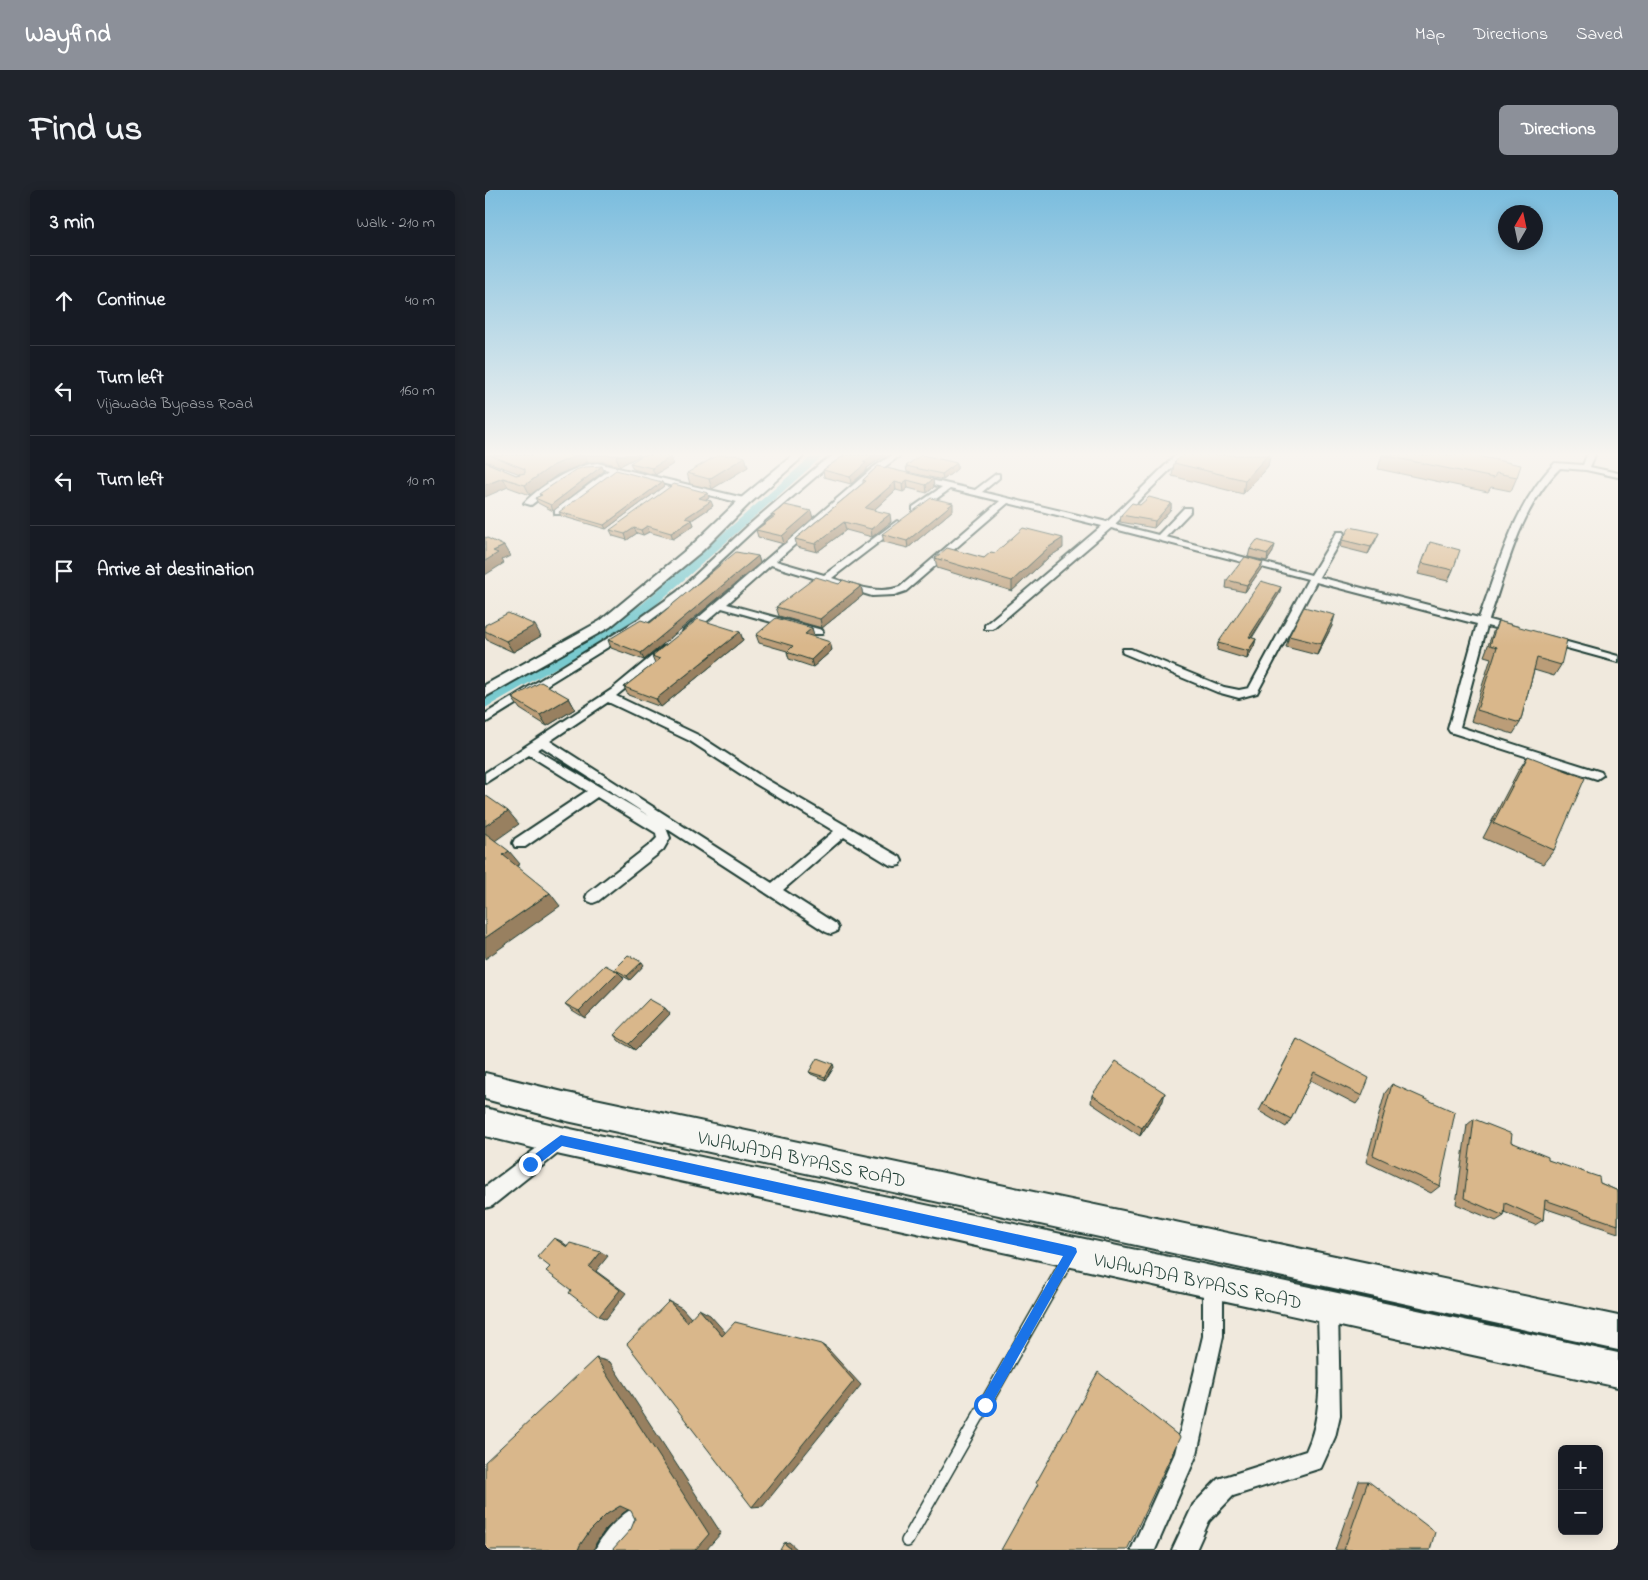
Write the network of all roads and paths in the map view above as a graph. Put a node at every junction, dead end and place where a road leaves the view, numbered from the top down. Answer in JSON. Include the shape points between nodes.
{"nodes":[{"id":1,"x":727,"y":518,"type":"edge"},
{"id":2,"x":762,"y":518,"type":"edge"},
{"id":3,"x":821,"y":518,"type":"edge"},
{"id":4,"x":904,"y":518,"type":"edge"},
{"id":5,"x":985,"y":518,"type":"edge"},
{"id":6,"x":1082,"y":518,"type":"edge"},
{"id":7,"x":1116,"y":518,"type":"edge"},
{"id":8,"x":1179,"y":518,"type":"edge"},
{"id":9,"x":1523,"y":518,"type":"edge"},
{"id":10,"x":1109,"y":525,"type":"junction"},
{"id":11,"x":1339,"y":534,"type":"dead end"},
{"id":12,"x":1160,"y":538,"type":"junction"},
{"id":13,"x":771,"y":562,"type":"junction"},
{"id":14,"x":826,"y":578,"type":"junction"},
{"id":15,"x":1313,"y":579,"type":"junction"},
{"id":16,"x":721,"y":605,"type":"junction"},
{"id":17,"x":1483,"y":622,"type":"junction"},
{"id":18,"x":989,"y":627,"type":"dead end"},
{"id":19,"x":818,"y":632,"type":"dead end"},
{"id":20,"x":1522,"y":633,"type":"edge"},
{"id":21,"x":1541,"y":638,"type":"edge"},
{"id":22,"x":1127,"y":651,"type":"dead end"},
{"id":23,"x":1618,"y":659,"type":"edge"},
{"id":24,"x":485,"y":692,"type":"edge"},
{"id":25,"x":608,"y":697,"type":"junction"},
{"id":26,"x":485,"y":719,"type":"edge"},
{"id":27,"x":543,"y":741,"type":"junction"},
{"id":28,"x":529,"y":750,"type":"junction"},
{"id":29,"x":1597,"y":775,"type":"dead end"},
{"id":30,"x":485,"y":779,"type":"edge"},
{"id":31,"x":596,"y":791,"type":"junction"},
{"id":32,"x":843,"y":831,"type":"junction"},
{"id":33,"x":520,"y":843,"type":"dead end"},
{"id":34,"x":895,"y":861,"type":"dead end"},
{"id":35,"x":773,"y":890,"type":"junction"},
{"id":36,"x":593,"y":897,"type":"dead end"},
{"id":37,"x":831,"y":928,"type":"dead end"},
{"id":38,"x":485,"y":1086,"type":"edge"},
{"id":39,"x":485,"y":1122,"type":"edge"},
{"id":40,"x":561,"y":1141,"type":"junction"},
{"id":41,"x":485,"y":1199,"type":"edge"},
{"id":42,"x":1071,"y":1252,"type":"junction"},
{"id":43,"x":1213,"y":1283,"type":"junction"},
{"id":44,"x":1328,"y":1308,"type":"junction"},
{"id":45,"x":1618,"y":1333,"type":"edge"},
{"id":46,"x":1618,"y":1370,"type":"edge"},
{"id":47,"x":636,"y":1519,"type":"edge"},
{"id":48,"x":907,"y":1541,"type":"dead end"},
{"id":49,"x":607,"y":1550,"type":"edge"},
{"id":50,"x":1143,"y":1550,"type":"edge"},
{"id":51,"x":1184,"y":1550,"type":"edge"}],
"edges":[{"from":1,"to":24,"type":"street","via":[[697,548],[605,624]]},
{"from":2,"to":26,"type":"street","via":[[681,594]]},
{"from":3,"to":13,"type":"street"},
{"from":4,"to":14,"type":"street"},
{"from":5,"to":14,"type":"street","via":[[903,589],[872,593]]},
{"from":6,"to":10,"type":"street"},
{"from":7,"to":10,"type":"street"},
{"from":8,"to":12,"type":"street"},
{"from":9,"to":17,"type":"street"},
{"from":10,"to":12,"type":"street"},
{"from":10,"to":18,"type":"street"},
{"from":11,"to":15,"type":"street"},
{"from":12,"to":15,"type":"street"},
{"from":13,"to":14,"type":"street"},
{"from":13,"to":16,"type":"street"},
{"from":15,"to":17,"type":"street"},
{"from":15,"to":22,"type":"street","via":[[1253,691],[1239,694],[1221,690]]},
{"from":16,"to":19,"type":"street"},
{"from":16,"to":25,"type":"street"},
{"from":17,"to":20,"type":"street"},
{"from":17,"to":29,"type":"street","via":[[1454,729]]},
{"from":21,"to":23,"type":"street"},
{"from":25,"to":27,"type":"street"},
{"from":25,"to":32,"type":"street","via":[[694,738]]},
{"from":27,"to":28,"type":"street"},
{"from":27,"to":35,"type":"street"},
{"from":28,"to":30,"type":"street"},
{"from":28,"to":31,"type":"street"},
{"from":31,"to":33,"type":"street"},
{"from":31,"to":36,"type":"street","via":[[661,830],[664,835],[656,848]]},
{"from":32,"to":34,"type":"street"},
{"from":32,"to":35,"type":"street"},
{"from":35,"to":37,"type":"street"},
{"from":38,"to":45,"type":"main road","name":"VIJAWADA BYPASS ROAD","via":[[567,1107]]},
{"from":39,"to":40,"type":"main road","name":"VIJAWADA BYPASS ROAD"},
{"from":40,"to":41,"type":"street"},
{"from":40,"to":42,"type":"main road","name":"VIJAWADA BYPASS ROAD"},
{"from":42,"to":43,"type":"main road","name":"VIJAWADA BYPASS ROAD"},
{"from":42,"to":48,"type":"lane"},
{"from":43,"to":44,"type":"main road","name":"VIJAWADA BYPASS ROAD"},
{"from":43,"to":50,"type":"street","via":[[1213,1336],[1186,1454]]},
{"from":44,"to":46,"type":"main road","name":"VIJAWADA BYPASS ROAD"},
{"from":44,"to":51,"type":"street","via":[[1329,1416],[1313,1460],[1225,1487],[1201,1513]]},
{"from":47,"to":49,"type":"street"}]}
